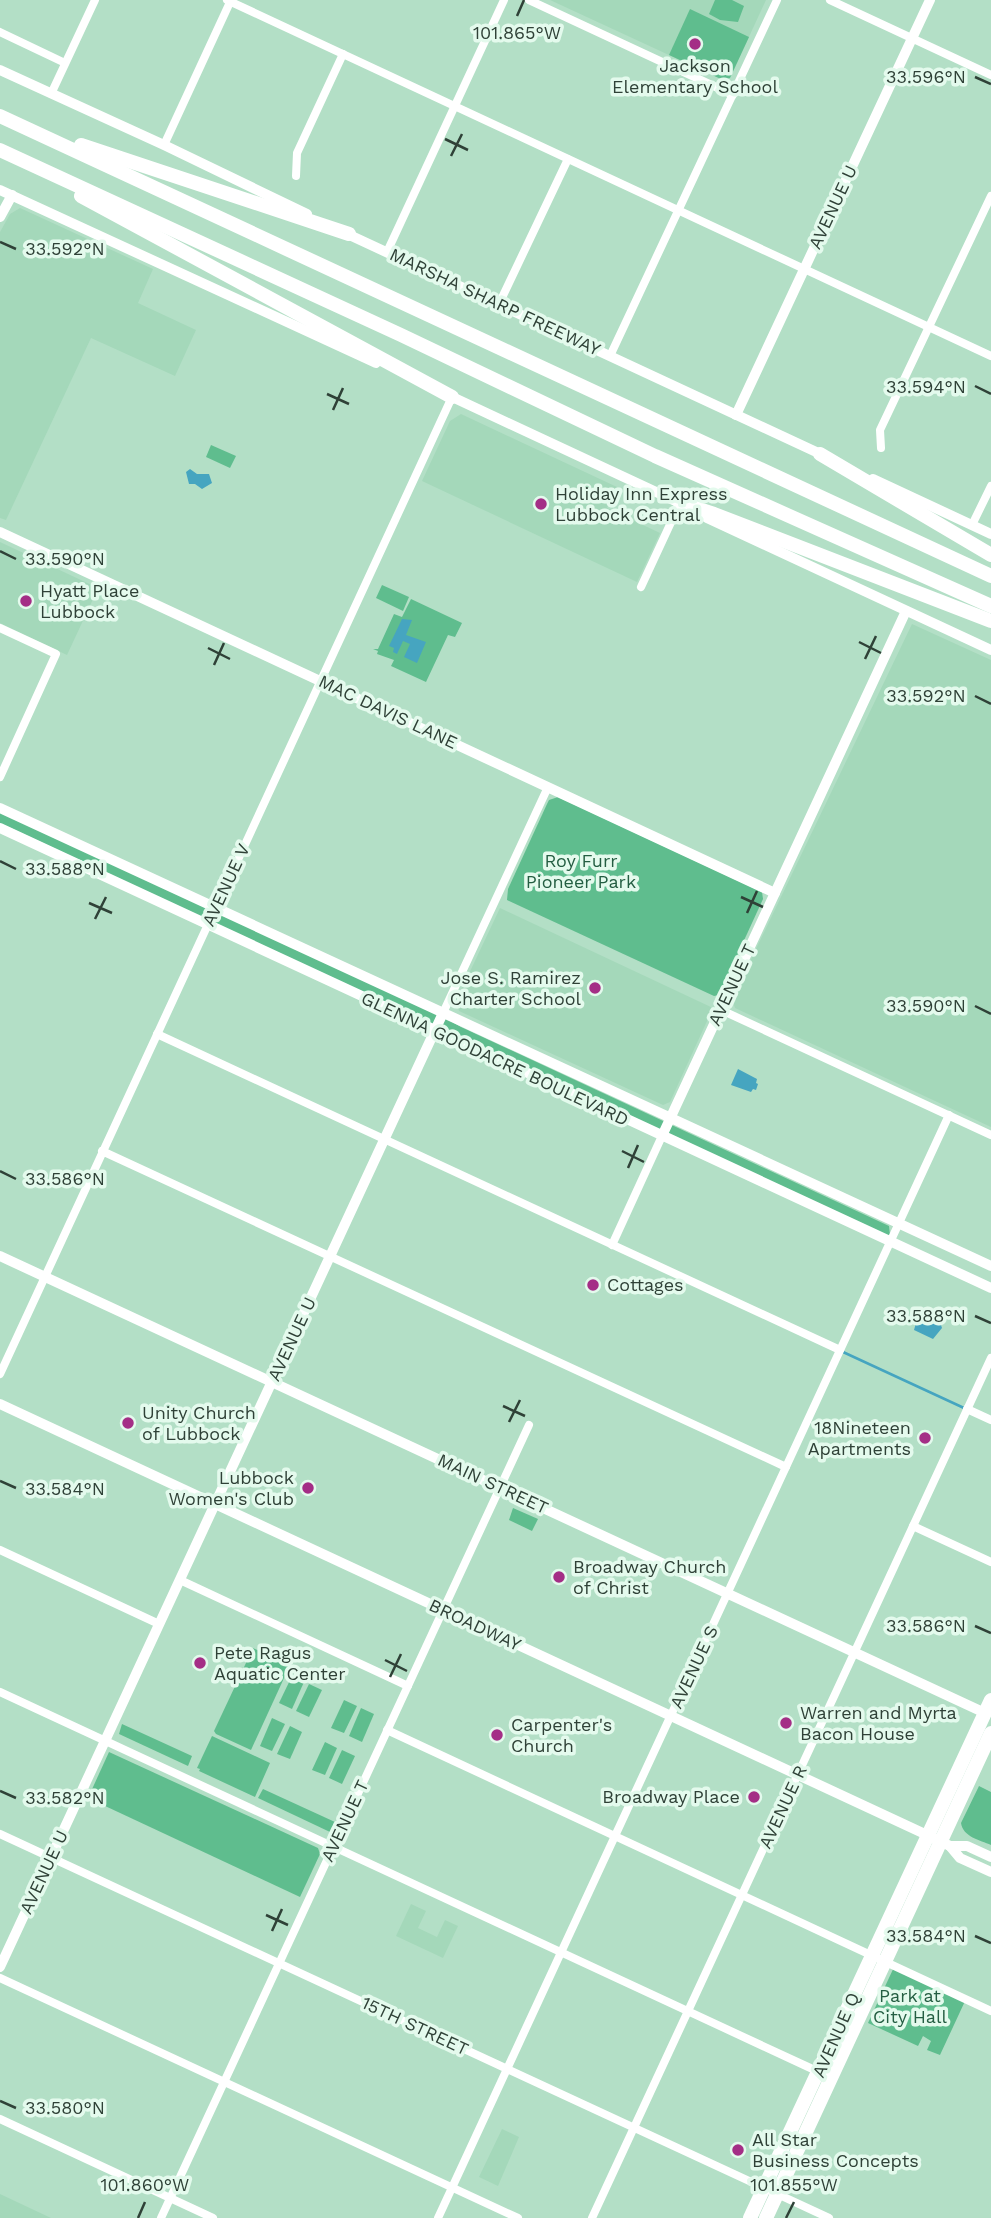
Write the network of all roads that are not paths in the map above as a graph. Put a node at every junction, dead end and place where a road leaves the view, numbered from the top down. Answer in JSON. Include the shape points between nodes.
{"nodes":[{"id":1,"x":95,"y":0,"type":"edge"},
{"id":2,"x":504,"y":0,"type":"edge"},
{"id":3,"x":528,"y":0,"type":"edge"},
{"id":4,"x":778,"y":0,"type":"edge"},
{"id":5,"x":830,"y":0,"type":"edge"},
{"id":6,"x":930,"y":0,"type":"edge"},
{"id":7,"x":230,"y":1,"type":"edge"},
{"id":8,"x":0,"y":32,"type":"edge"},
{"id":9,"x":912,"y":38,"type":"junction"},
{"id":10,"x":343,"y":54,"type":"junction"},
{"id":11,"x":65,"y":63,"type":"junction"},
{"id":12,"x":0,"y":70,"type":"edge"},
{"id":13,"x":991,"y":75,"type":"edge"},
{"id":14,"x":51,"y":94,"type":"junction"},
{"id":15,"x":733,"y":96,"type":"junction"},
{"id":16,"x":455,"y":106,"type":"junction"},
{"id":17,"x":6,"y":119,"type":"edge"},
{"id":18,"x":164,"y":145,"type":"junction"},
{"id":19,"x":0,"y":151,"type":"edge"},
{"id":20,"x":568,"y":159,"type":"junction"},
{"id":21,"x":296,"y":176,"type":"dead end"},
{"id":22,"x":0,"y":190,"type":"edge"},
{"id":23,"x":12,"y":195,"type":"junction"},
{"id":24,"x":991,"y":196,"type":"edge"},
{"id":25,"x":679,"y":211,"type":"junction"},
{"id":26,"x":0,"y":217,"type":"edge"},
{"id":27,"x":349,"y":234,"type":"junction"},
{"id":28,"x":387,"y":252,"type":"junction"},
{"id":29,"x":804,"y":269,"type":"junction"},
{"id":30,"x":499,"y":304,"type":"junction"},
{"id":31,"x":929,"y":327,"type":"junction"},
{"id":32,"x":610,"y":356,"type":"junction"},
{"id":33,"x":991,"y":356,"type":"edge"},
{"id":34,"x":452,"y":397,"type":"junction"},
{"id":35,"x":736,"y":415,"type":"junction"},
{"id":36,"x":881,"y":448,"type":"dead end"},
{"id":37,"x":820,"y":454,"type":"junction"},
{"id":38,"x":991,"y":486,"type":"edge"},
{"id":39,"x":680,"y":503,"type":"junction"},
{"id":40,"x":972,"y":525,"type":"junction"},
{"id":41,"x":0,"y":533,"type":"edge"},
{"id":42,"x":991,"y":534,"type":"edge"},
{"id":43,"x":991,"y":555,"type":"edge"},
{"id":44,"x":991,"y":576,"type":"edge"},
{"id":45,"x":641,"y":587,"type":"dead end"},
{"id":46,"x":991,"y":606,"type":"edge"},
{"id":47,"x":906,"y":611,"type":"junction"},
{"id":48,"x":991,"y":621,"type":"edge"},
{"id":49,"x":0,"y":628,"type":"edge"},
{"id":50,"x":991,"y":650,"type":"edge"},
{"id":51,"x":320,"y":681,"type":"junction"},
{"id":52,"x":0,"y":777,"type":"edge"},
{"id":53,"x":548,"y":787,"type":"junction"},
{"id":54,"x":0,"y":808,"type":"edge"},
{"id":55,"x":0,"y":828,"type":"edge"},
{"id":56,"x":775,"y":893,"type":"junction"},
{"id":57,"x":215,"y":907,"type":"junction"},
{"id":58,"x":208,"y":925,"type":"junction"},
{"id":59,"x":721,"y":1010,"type":"junction"},
{"id":60,"x":443,"y":1013,"type":"junction"},
{"id":61,"x":435,"y":1030,"type":"junction"},
{"id":62,"x":157,"y":1034,"type":"junction"},
{"id":63,"x":949,"y":1115,"type":"junction"},
{"id":64,"x":671,"y":1118,"type":"junction"},
{"id":65,"x":991,"y":1135,"type":"edge"},
{"id":66,"x":662,"y":1136,"type":"junction"},
{"id":67,"x":385,"y":1139,"type":"junction"},
{"id":68,"x":102,"y":1151,"type":"junction"},
{"id":69,"x":899,"y":1223,"type":"junction"},
{"id":70,"x":890,"y":1242,"type":"junction"},
{"id":71,"x":612,"y":1245,"type":"junction"},
{"id":72,"x":0,"y":1256,"type":"edge"},
{"id":73,"x":330,"y":1256,"type":"junction"},
{"id":74,"x":991,"y":1266,"type":"edge"},
{"id":75,"x":45,"y":1277,"type":"junction"},
{"id":76,"x":991,"y":1288,"type":"edge"},
{"id":77,"x":840,"y":1350,"type":"junction"},
{"id":78,"x":991,"y":1359,"type":"edge"},
{"id":79,"x":0,"y":1374,"type":"edge"},
{"id":80,"x":272,"y":1382,"type":"junction"},
{"id":81,"x":0,"y":1404,"type":"edge"},
{"id":82,"x":967,"y":1409,"type":"junction"},
{"id":83,"x":991,"y":1420,"type":"edge"},
{"id":84,"x":529,"y":1424,"type":"dead end"},
{"id":85,"x":786,"y":1467,"type":"junction"},
{"id":86,"x":499,"y":1488,"type":"junction"},
{"id":87,"x":215,"y":1504,"type":"junction"},
{"id":88,"x":913,"y":1526,"type":"junction"},
{"id":89,"x":0,"y":1550,"type":"edge"},
{"id":90,"x":991,"y":1562,"type":"edge"},
{"id":91,"x":180,"y":1580,"type":"junction"},
{"id":92,"x":728,"y":1593,"type":"junction"},
{"id":93,"x":443,"y":1610,"type":"junction"},
{"id":94,"x":159,"y":1624,"type":"junction"},
{"id":95,"x":854,"y":1652,"type":"junction"},
{"id":96,"x":408,"y":1686,"type":"junction"},
{"id":97,"x":0,"y":1692,"type":"edge"},
{"id":98,"x":988,"y":1706,"type":"edge"},
{"id":99,"x":671,"y":1716,"type":"junction"},
{"id":100,"x":387,"y":1730,"type":"junction"},
{"id":101,"x":991,"y":1732,"type":"edge"},
{"id":102,"x":105,"y":1741,"type":"junction"},
{"id":103,"x":797,"y":1775,"type":"junction"},
{"id":104,"x":0,"y":1834,"type":"edge"},
{"id":105,"x":615,"y":1836,"type":"junction"},
{"id":106,"x":939,"y":1841,"type":"junction"},
{"id":107,"x":333,"y":1847,"type":"junction"},
{"id":108,"x":991,"y":1857,"type":"edge"},
{"id":109,"x":51,"y":1858,"type":"junction"},
{"id":110,"x":991,"y":1872,"type":"edge"},
{"id":111,"x":742,"y":1895,"type":"junction"},
{"id":112,"x":561,"y":1952,"type":"junction"},
{"id":113,"x":878,"y":1958,"type":"junction"},
{"id":114,"x":279,"y":1964,"type":"junction"},
{"id":115,"x":0,"y":1967,"type":"edge"},
{"id":116,"x":0,"y":1978,"type":"edge"},
{"id":117,"x":688,"y":2011,"type":"junction"},
{"id":118,"x":991,"y":2011,"type":"edge"},
{"id":119,"x":507,"y":2069,"type":"junction"},
{"id":120,"x":819,"y":2072,"type":"junction"},
{"id":121,"x":225,"y":2082,"type":"junction"},
{"id":122,"x":0,"y":2119,"type":"edge"},
{"id":123,"x":634,"y":2127,"type":"junction"},
{"id":124,"x":453,"y":2188,"type":"junction"},
{"id":125,"x":771,"y":2191,"type":"junction"},
{"id":126,"x":170,"y":2198,"type":"junction"},
{"id":127,"x":161,"y":2218,"type":"edge"},
{"id":128,"x":213,"y":2218,"type":"edge"},
{"id":129,"x":438,"y":2218,"type":"edge"},
{"id":130,"x":518,"y":2218,"type":"edge"},
{"id":131,"x":592,"y":2218,"type":"edge"},
{"id":132,"x":750,"y":2218,"type":"edge"},
{"id":133,"x":766,"y":2218,"type":"edge"},
{"id":134,"x":829,"y":2218,"type":"edge"}],
"edges":[{"from":1,"to":11,"type":"street"},
{"from":2,"to":16,"type":"street"},
{"from":3,"to":15,"type":"street"},
{"from":4,"to":15,"type":"street"},
{"from":5,"to":9,"type":"street"},
{"from":6,"to":9,"type":"street","name":"AVENUE U"},
{"from":7,"to":10,"type":"street"},
{"from":7,"to":18,"type":"street"},
{"from":8,"to":11,"type":"street"},
{"from":9,"to":13,"type":"street"},
{"from":9,"to":29,"type":"street","name":"AVENUE U"},
{"from":10,"to":16,"type":"street"},
{"from":10,"to":21,"type":"street","via":[[297,153]]},
{"from":11,"to":14,"type":"street"},
{"from":12,"to":14,"type":"street","name":"MARSHA SHARP FREEWAY"},
{"from":14,"to":18,"type":"street","name":"MARSHA SHARP FREEWAY"},
{"from":15,"to":25,"type":"street"},
{"from":16,"to":20,"type":"street"},
{"from":16,"to":28,"type":"street"},
{"from":17,"to":27,"type":"highway"},
{"from":17,"to":44,"type":"highway"},
{"from":18,"to":27,"type":"street","name":"MARSHA SHARP FREEWAY"},
{"from":19,"to":34,"type":"highway"},
{"from":19,"to":46,"type":"highway","via":[[655,456]]},
{"from":20,"to":25,"type":"street"},
{"from":20,"to":30,"type":"street"},
{"from":22,"to":23,"type":"street"},
{"from":23,"to":26,"type":"street"},
{"from":23,"to":34,"type":"street"},
{"from":24,"to":31,"type":"street"},
{"from":25,"to":29,"type":"street"},
{"from":25,"to":32,"type":"street"},
{"from":27,"to":28,"type":"street","name":"MARSHA SHARP FREEWAY"},
{"from":28,"to":30,"type":"street","name":"MARSHA SHARP FREEWAY"},
{"from":29,"to":31,"type":"street"},
{"from":29,"to":35,"type":"street","name":"AVENUE U"},
{"from":30,"to":32,"type":"street","name":"MARSHA SHARP FREEWAY"},
{"from":31,"to":33,"type":"street"},
{"from":31,"to":36,"type":"street","via":[[880,430]]},
{"from":32,"to":35,"type":"street","name":"MARSHA SHARP FREEWAY"},
{"from":34,"to":39,"type":"street"},
{"from":34,"to":51,"type":"street","name":"AVENUE V"},
{"from":35,"to":37,"type":"street","name":"MARSHA SHARP FREEWAY"},
{"from":37,"to":40,"type":"street","name":"MARSHA SHARP FREEWAY"},
{"from":37,"to":43,"type":"highway"},
{"from":38,"to":40,"type":"street"},
{"from":39,"to":45,"type":"street"},
{"from":39,"to":47,"type":"street"},
{"from":39,"to":48,"type":"highway"},
{"from":40,"to":42,"type":"street","name":"MARSHA SHARP FREEWAY"},
{"from":41,"to":51,"type":"street","name":"MAC DAVIS LANE"},
{"from":47,"to":50,"type":"street"},
{"from":47,"to":56,"type":"street","name":"AVENUE T"},
{"from":49,"to":52,"type":"street","via":[[56,654]]},
{"from":51,"to":53,"type":"street","name":"MAC DAVIS LANE"},
{"from":51,"to":57,"type":"street","name":"AVENUE V"},
{"from":53,"to":56,"type":"street","name":"MAC DAVIS LANE"},
{"from":53,"to":60,"type":"street","name":"AVENUE U"},
{"from":54,"to":57,"type":"street","name":"GLENNA GOODACRE BOULEVARD"},
{"from":55,"to":58,"type":"street","name":"GLENNA GOODACRE BOULEVARD"},
{"from":56,"to":59,"type":"street","name":"AVENUE T"},
{"from":57,"to":58,"type":"street","name":"AVENUE V"},
{"from":57,"to":60,"type":"street","name":"GLENNA GOODACRE BOULEVARD"},
{"from":58,"to":61,"type":"street","name":"GLENNA GOODACRE BOULEVARD"},
{"from":58,"to":62,"type":"street","name":"AVENUE V"},
{"from":59,"to":63,"type":"street"},
{"from":59,"to":64,"type":"street","name":"AVENUE T"},
{"from":60,"to":61,"type":"street","name":"AVENUE U"},
{"from":60,"to":64,"type":"street","name":"GLENNA GOODACRE BOULEVARD"},
{"from":61,"to":66,"type":"street","name":"GLENNA GOODACRE BOULEVARD"},
{"from":61,"to":67,"type":"street","name":"AVENUE U"},
{"from":62,"to":67,"type":"street"},
{"from":62,"to":68,"type":"street","name":"AVENUE V"},
{"from":63,"to":65,"type":"street"},
{"from":63,"to":69,"type":"street","name":"AVENUE S"},
{"from":64,"to":66,"type":"street","name":"AVENUE T"},
{"from":64,"to":69,"type":"street","name":"GLENNA GOODACRE BOULEVARD"},
{"from":66,"to":70,"type":"street","name":"GLENNA GOODACRE BOULEVARD"},
{"from":66,"to":71,"type":"street","name":"AVENUE T"},
{"from":67,"to":71,"type":"street"},
{"from":67,"to":73,"type":"street","name":"AVENUE U"},
{"from":68,"to":73,"type":"street"},
{"from":68,"to":75,"type":"street","name":"AVENUE V"},
{"from":69,"to":70,"type":"street","name":"AVENUE S"},
{"from":69,"to":74,"type":"street","name":"GLENNA GOODACRE BOULEVARD"},
{"from":70,"to":76,"type":"street","name":"GLENNA GOODACRE BOULEVARD"},
{"from":70,"to":77,"type":"street","name":"AVENUE S"},
{"from":71,"to":77,"type":"street"},
{"from":72,"to":75,"type":"street","name":"MAIN STREET"},
{"from":73,"to":80,"type":"street","name":"AVENUE U"},
{"from":73,"to":85,"type":"street"},
{"from":75,"to":79,"type":"street","name":"AVENUE V"},
{"from":75,"to":80,"type":"street","name":"MAIN STREET"},
{"from":77,"to":85,"type":"street","name":"AVENUE S"},
{"from":78,"to":82,"type":"street","name":"AVENUE R"},
{"from":80,"to":86,"type":"street","name":"MAIN STREET"},
{"from":80,"to":87,"type":"street","name":"AVENUE U"},
{"from":81,"to":87,"type":"street","name":"BROADWAY"},
{"from":82,"to":83,"type":"street"},
{"from":82,"to":88,"type":"street","name":"AVENUE R"},
{"from":84,"to":86,"type":"street","name":"AVENUE T"},
{"from":85,"to":92,"type":"street","name":"AVENUE S"},
{"from":86,"to":92,"type":"street","name":"MAIN STREET"},
{"from":86,"to":93,"type":"street","name":"AVENUE T"},
{"from":87,"to":91,"type":"street","name":"AVENUE U"},
{"from":87,"to":93,"type":"street","name":"BROADWAY"},
{"from":88,"to":90,"type":"street"},
{"from":88,"to":95,"type":"street","name":"AVENUE R"},
{"from":89,"to":94,"type":"street"},
{"from":91,"to":94,"type":"street","name":"AVENUE U"},
{"from":91,"to":96,"type":"street"},
{"from":92,"to":95,"type":"street","name":"MAIN STREET"},
{"from":92,"to":99,"type":"street","name":"AVENUE S"},
{"from":93,"to":96,"type":"street","name":"AVENUE T"},
{"from":93,"to":99,"type":"street","name":"BROADWAY"},
{"from":94,"to":102,"type":"street","name":"AVENUE U"},
{"from":95,"to":98,"type":"street","name":"MAIN STREET"},
{"from":95,"to":103,"type":"street","name":"AVENUE R"},
{"from":96,"to":100,"type":"street","name":"AVENUE T"},
{"from":97,"to":102,"type":"street"},
{"from":98,"to":106,"type":"highway","name":"AVENUE Q"},
{"from":99,"to":103,"type":"street","name":"BROADWAY"},
{"from":99,"to":105,"type":"street","name":"AVENUE S"},
{"from":100,"to":105,"type":"street"},
{"from":100,"to":107,"type":"street","name":"AVENUE T"},
{"from":101,"to":106,"type":"highway","name":"AVENUE Q"},
{"from":102,"to":107,"type":"street"},
{"from":102,"to":109,"type":"street","name":"AVENUE U"},
{"from":103,"to":106,"type":"street","name":"BROADWAY"},
{"from":103,"to":111,"type":"street","name":"AVENUE R"},
{"from":104,"to":109,"type":"street","name":"15TH STREET"},
{"from":105,"to":111,"type":"street"},
{"from":105,"to":112,"type":"street","name":"AVENUE S"},
{"from":106,"to":108,"type":"street","name":"BROADWAY"},
{"from":106,"to":110,"type":"street","name":"BROADWAY","via":[[960,1858]]},
{"from":106,"to":113,"type":"highway","name":"AVENUE Q"},
{"from":107,"to":112,"type":"street"},
{"from":107,"to":114,"type":"street","name":"AVENUE T"},
{"from":109,"to":114,"type":"street","name":"15TH STREET"},
{"from":109,"to":115,"type":"street","name":"AVENUE U"},
{"from":111,"to":113,"type":"street"},
{"from":111,"to":117,"type":"street","name":"AVENUE R"},
{"from":112,"to":117,"type":"street"},
{"from":112,"to":119,"type":"street","name":"AVENUE S"},
{"from":113,"to":118,"type":"street"},
{"from":113,"to":120,"type":"highway","name":"AVENUE Q"},
{"from":113,"to":125,"type":"highway","name":"AVENUE Q"},
{"from":114,"to":119,"type":"street","name":"15TH STREET"},
{"from":114,"to":121,"type":"street","name":"AVENUE T"},
{"from":116,"to":121,"type":"street"},
{"from":117,"to":120,"type":"street"},
{"from":117,"to":123,"type":"street","name":"AVENUE R"},
{"from":119,"to":123,"type":"street","name":"15TH STREET"},
{"from":119,"to":124,"type":"street","name":"AVENUE S"},
{"from":120,"to":125,"type":"highway","name":"AVENUE Q"},
{"from":121,"to":124,"type":"street"},
{"from":121,"to":126,"type":"street","name":"AVENUE T"},
{"from":122,"to":126,"type":"street"},
{"from":123,"to":125,"type":"street","name":"15TH STREET"},
{"from":123,"to":131,"type":"street","name":"AVENUE R"},
{"from":124,"to":129,"type":"street","name":"AVENUE S"},
{"from":124,"to":130,"type":"street"},
{"from":125,"to":132,"type":"highway","name":"AVENUE Q"},
{"from":125,"to":133,"type":"highway","name":"AVENUE Q"},
{"from":125,"to":134,"type":"street","name":"15TH STREET"},
{"from":126,"to":127,"type":"street","name":"AVENUE T"},
{"from":126,"to":128,"type":"street"}]}
